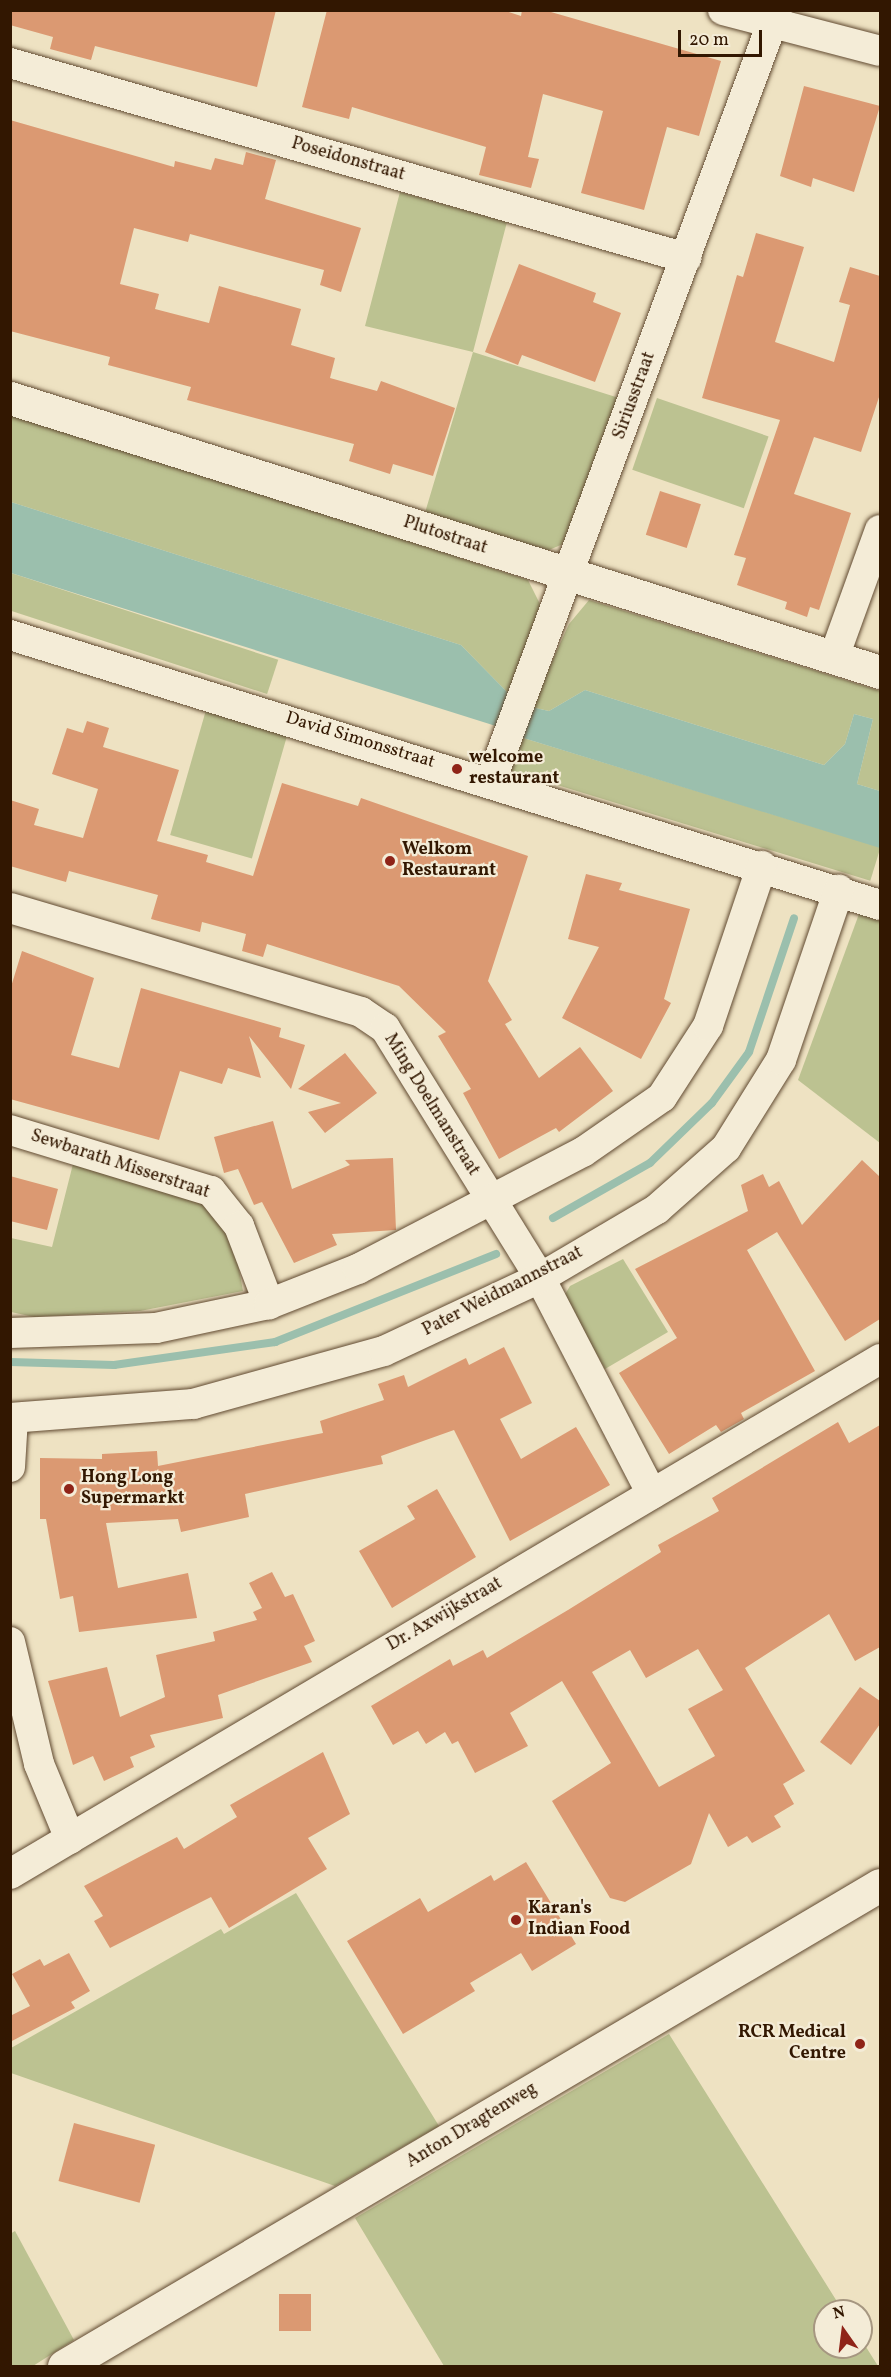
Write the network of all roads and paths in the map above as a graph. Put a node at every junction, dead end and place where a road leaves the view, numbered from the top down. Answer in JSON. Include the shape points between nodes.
{"nodes":[{"id":1,"x":723,"y":10,"type":"edge"},
{"id":2,"x":775,"y":18,"type":"edge"},
{"id":3,"x":880,"y":51,"type":"edge"},
{"id":4,"x":10,"y":63,"type":"edge"},
{"id":5,"x":686,"y":258,"type":"junction"},
{"id":6,"x":10,"y":398,"type":"edge"},
{"id":7,"x":880,"y":530,"type":"edge"},
{"id":8,"x":569,"y":575,"type":"junction"},
{"id":9,"x":10,"y":635,"type":"edge"},
{"id":10,"x":834,"y":657,"type":"junction"},
{"id":11,"x":880,"y":672,"type":"edge"},
{"id":12,"x":491,"y":781,"type":"junction"},
{"id":13,"x":762,"y":866,"type":"junction"},
{"id":14,"x":839,"y":890,"type":"junction"},
{"id":15,"x":880,"y":905,"type":"edge"},
{"id":16,"x":10,"y":908,"type":"edge"},
{"id":17,"x":10,"y":1130,"type":"edge"},
{"id":18,"x":492,"y":1204,"type":"junction"},
{"id":19,"x":540,"y":1278,"type":"junction"},
{"id":20,"x":269,"y":1304,"type":"junction"},
{"id":21,"x":10,"y":1333,"type":"edge"},
{"id":22,"x":880,"y":1359,"type":"edge"},
{"id":23,"x":12,"y":1418,"type":"edge"},
{"id":24,"x":10,"y":1467,"type":"edge"},
{"id":25,"x":652,"y":1494,"type":"junction"},
{"id":26,"x":10,"y":1642,"type":"edge"},
{"id":27,"x":70,"y":1839,"type":"junction"},
{"id":28,"x":10,"y":1874,"type":"edge"},
{"id":29,"x":880,"y":1885,"type":"edge"},
{"id":30,"x":64,"y":2367,"type":"edge"}],
"edges":[{"from":1,"to":2,"type":"street"},
{"from":2,"to":3,"type":"street"},
{"from":2,"to":5,"type":"street","name":"Siriusstraat"},
{"from":4,"to":5,"type":"street","name":"Poseidonstraat"},
{"from":5,"to":8,"type":"street","name":"Siriusstraat"},
{"from":6,"to":8,"type":"main road","name":"Plutostraat"},
{"from":7,"to":10,"type":"street"},
{"from":8,"to":10,"type":"main road","name":"Plutostraat"},
{"from":8,"to":12,"type":"street","name":"Siriusstraat"},
{"from":9,"to":12,"type":"street","name":"David Simonsstraat"},
{"from":10,"to":11,"type":"main road","name":"Plutostraat"},
{"from":12,"to":13,"type":"street","name":"David Simonsstraat"},
{"from":13,"to":14,"type":"street","name":"David Simonsstraat"},
{"from":13,"to":18,"type":"street","via":[[708,1026],[662,1097],[583,1152]]},
{"from":14,"to":15,"type":"street","name":"David Simonsstraat"},
{"from":14,"to":19,"type":"street","name":"Pater Weidmannstraat","via":[[781,1060],[726,1148],[657,1209]]},
{"from":16,"to":18,"type":"street","name":"Ming Doelmanstraat","via":[[361,1012],[385,1028],[405,1057]]},
{"from":17,"to":20,"type":"street","name":"Sewbarath Misserstraat","via":[[210,1191],[239,1226]]},
{"from":18,"to":19,"type":"street","name":"Ming Doelmanstraat"},
{"from":18,"to":20,"type":"street","via":[[358,1269]]},
{"from":19,"to":23,"type":"street","name":"Pater Weidmannstraat","via":[[384,1351],[193,1404]]},
{"from":19,"to":25,"type":"street","name":"Ming Doelmanstraat"},
{"from":20,"to":21,"type":"street","via":[[156,1328]]},
{"from":22,"to":25,"type":"street","name":"Dr. Axwijkstraat"},
{"from":23,"to":24,"type":"street"},
{"from":25,"to":27,"type":"street","name":"Dr. Axwijkstraat"},
{"from":26,"to":27,"type":"street","via":[[39,1764]]},
{"from":27,"to":28,"type":"street","name":"Dr. Axwijkstraat"},
{"from":29,"to":30,"type":"main road","name":"Anton Dragtenweg"}]}
